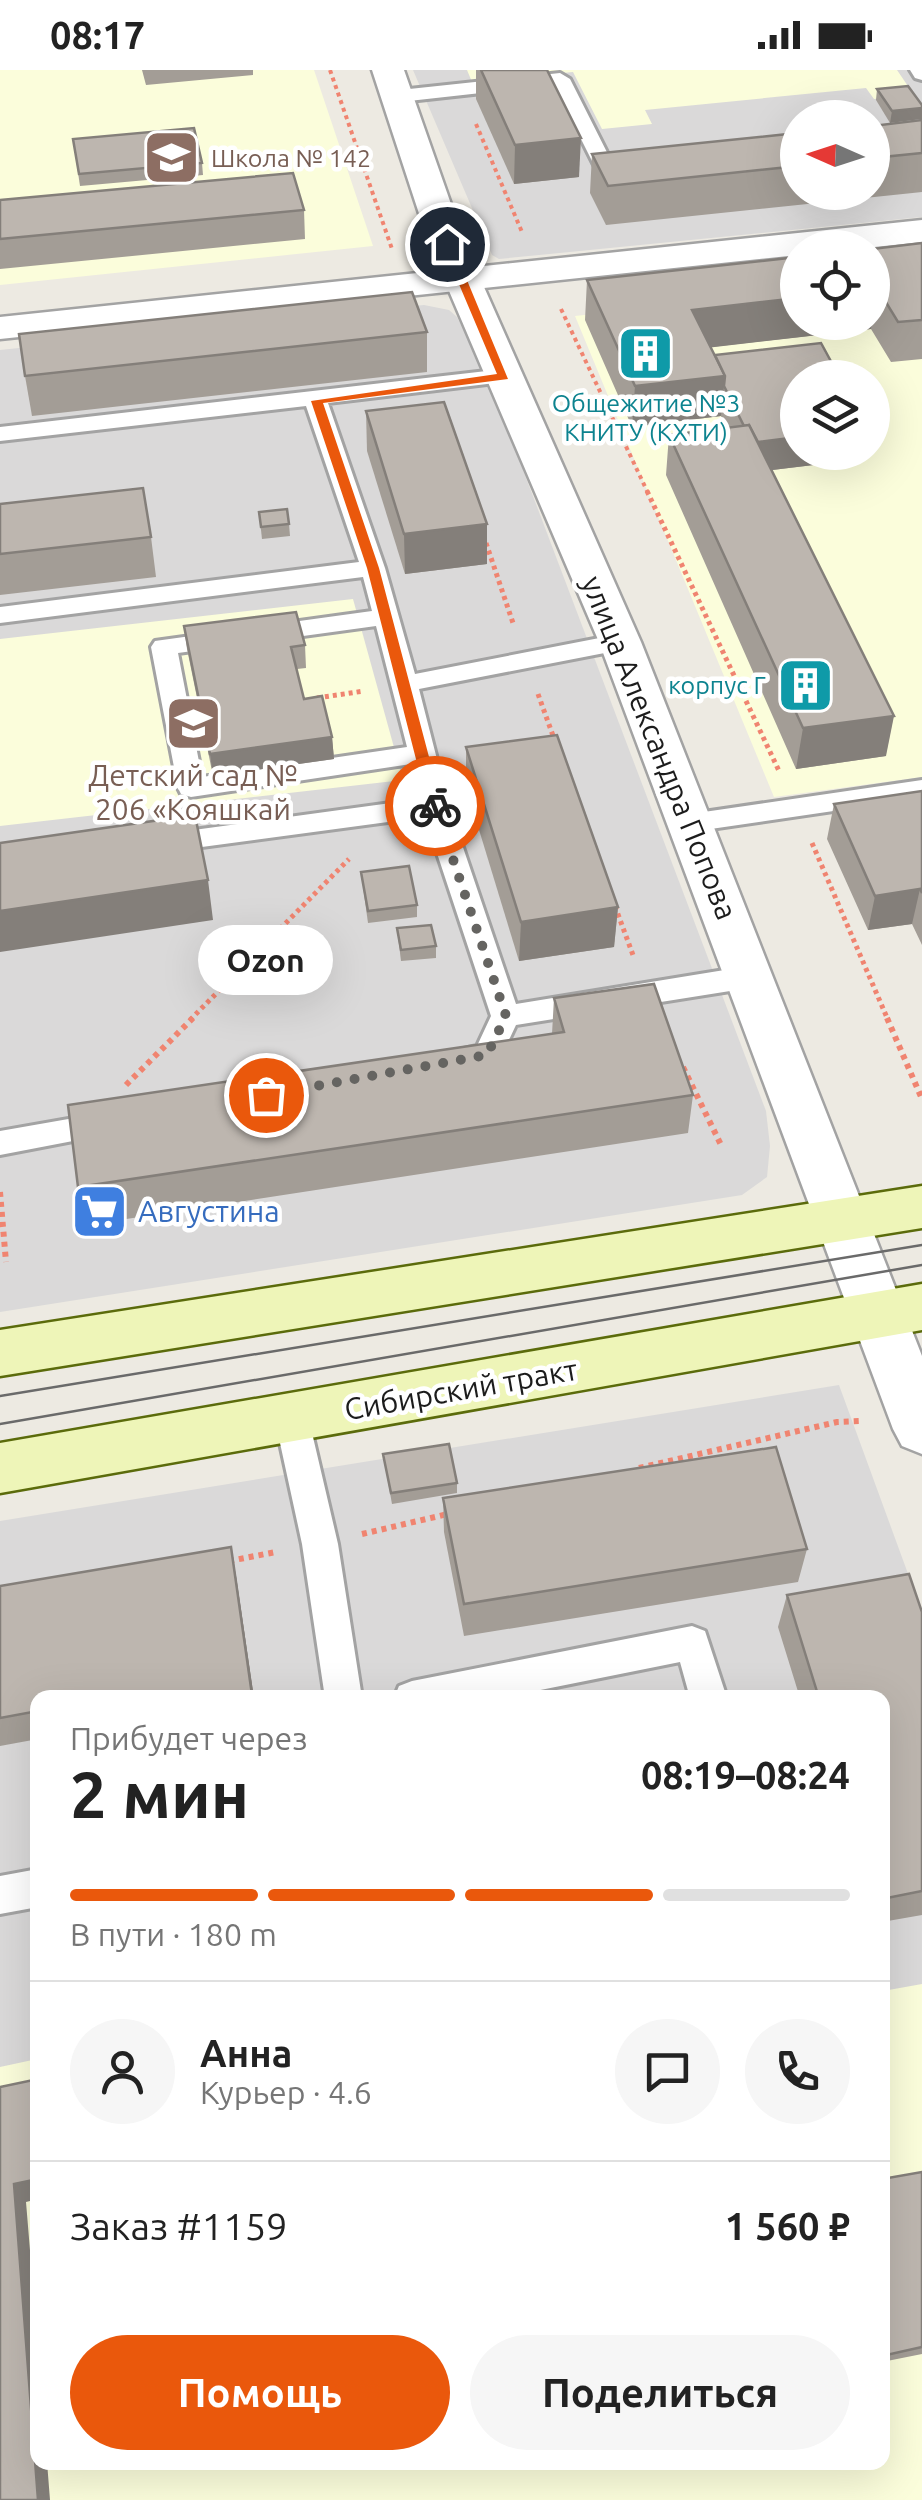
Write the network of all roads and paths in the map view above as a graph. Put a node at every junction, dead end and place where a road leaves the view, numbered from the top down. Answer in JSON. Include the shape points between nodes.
{"nodes":[{"id":1,"x":330,"y":70,"type":"edge"},
{"id":2,"x":394,"y":83,"type":"edge"},
{"id":3,"x":462,"y":90,"type":"junction"},
{"id":4,"x":632,"y":183,"type":"edge"},
{"id":5,"x":922,"y":231,"type":"edge"},
{"id":6,"x":524,"y":238,"type":"dead end"},
{"id":7,"x":393,"y":250,"type":"dead end"},
{"id":8,"x":462,"y":281,"type":"junction"},
{"id":9,"x":561,"y":308,"type":"dead end"},
{"id":10,"x":0,"y":328,"type":"edge"},
{"id":11,"x":504,"y":376,"type":"junction"},
{"id":12,"x":316,"y":401,"type":"junction"},
{"id":13,"x":0,"y":434,"type":"edge"},
{"id":14,"x":482,"y":532,"type":"edge"},
{"id":15,"x":373,"y":568,"type":"junction"},
{"id":16,"x":0,"y":614,"type":"edge"},
{"id":17,"x":387,"y":617,"type":"junction"},
{"id":18,"x":620,"y":642,"type":"junction"},
{"id":19,"x":525,"y":660,"type":"junction"},
{"id":20,"x":391,"y":686,"type":"junction"},
{"id":21,"x":301,"y":701,"type":"edge"},
{"id":22,"x":559,"y":753,"type":"edge"},
{"id":23,"x":422,"y":754,"type":"junction"},
{"id":24,"x":922,"y":788,"type":"edge"},
{"id":25,"x":435,"y":806,"type":"junction"},
{"id":26,"x":796,"y":806,"type":"junction"},
{"id":27,"x":690,"y":823,"type":"junction"},
{"id":28,"x":138,"y":846,"type":"edge"},
{"id":29,"x":614,"y":902,"type":"edge"},
{"id":30,"x":749,"y":977,"type":"junction"},
{"id":31,"x":648,"y":995,"type":"junction"},
{"id":32,"x":506,"y":1016,"type":"junction"},
{"id":33,"x":429,"y":1066,"type":"edge"},
{"id":34,"x":922,"y":1100,"type":"edge"},
{"id":35,"x":140,"y":1118,"type":"edge"},
{"id":36,"x":83,"y":1129,"type":"junction"},
{"id":37,"x":0,"y":1143,"type":"edge"},
{"id":38,"x":722,"y":1147,"type":"dead end"},
{"id":39,"x":0,"y":1192,"type":"edge"},
{"id":40,"x":922,"y":1206,"type":"edge"},
{"id":41,"x":842,"y":1220,"type":"junction"},
{"id":42,"x":6,"y":1262,"type":"dead end"},
{"id":43,"x":901,"y":1311,"type":"edge"},
{"id":44,"x":0,"y":1353,"type":"edge"},
{"id":45,"x":292,"y":1420,"type":"junction"},
{"id":46,"x":920,"y":1424,"type":"edge"},
{"id":47,"x":0,"y":1468,"type":"edge"},
{"id":48,"x":626,"y":1472,"type":"edge"},
{"id":49,"x":454,"y":1512,"type":"edge"},
{"id":50,"x":320,"y":1544,"type":"junction"},
{"id":51,"x":226,"y":1562,"type":"edge"},
{"id":52,"x":343,"y":1690,"type":"edge"},
{"id":53,"x":453,"y":1690,"type":"edge"},
{"id":54,"x":707,"y":1690,"type":"edge"},
{"id":55,"x":30,"y":1889,"type":"edge"},
{"id":56,"x":0,"y":1894,"type":"edge"}],
"edges":[{"from":1,"to":7,"type":"path"},
{"from":2,"to":3,"type":"lane"},
{"from":2,"to":8,"type":"street","name":"улица Александра Попова"},
{"from":3,"to":4,"type":"lane","via":[[560,80],[613,185]]},
{"from":3,"to":6,"type":"path"},
{"from":5,"to":8,"type":"street"},
{"from":8,"to":10,"type":"street"},
{"from":8,"to":11,"type":"street","name":"улица Александра Попова"},
{"from":9,"to":26,"type":"path"},
{"from":11,"to":12,"type":"lane"},
{"from":11,"to":18,"type":"street","name":"улица Александра Попова"},
{"from":12,"to":13,"type":"lane"},
{"from":12,"to":15,"type":"lane"},
{"from":14,"to":19,"type":"path"},
{"from":15,"to":16,"type":"lane"},
{"from":15,"to":17,"type":"lane"},
{"from":17,"to":20,"type":"lane"},
{"from":17,"to":23,"type":"lane","via":[[164,647],[190,788]]},
{"from":18,"to":19,"type":"lane"},
{"from":18,"to":27,"type":"street","name":"улица Александра Попова"},
{"from":19,"to":20,"type":"lane"},
{"from":19,"to":22,"type":"path"},
{"from":20,"to":21,"type":"path"},
{"from":20,"to":23,"type":"lane"},
{"from":23,"to":25,"type":"lane"},
{"from":24,"to":26,"type":"lane"},
{"from":25,"to":28,"type":"lane"},
{"from":25,"to":32,"type":"lane"},
{"from":25,"to":36,"type":"path","via":[[362,846]]},
{"from":26,"to":27,"type":"lane"},
{"from":26,"to":34,"type":"path"},
{"from":27,"to":30,"type":"street","name":"улица Александра Попова"},
{"from":29,"to":31,"type":"path"},
{"from":30,"to":31,"type":"lane"},
{"from":30,"to":41,"type":"street","name":"улица Александра Попова"},
{"from":31,"to":32,"type":"lane"},
{"from":31,"to":38,"type":"path"},
{"from":32,"to":33,"type":"lane","via":[[487,1055]]},
{"from":35,"to":36,"type":"lane"},
{"from":36,"to":37,"type":"lane"},
{"from":39,"to":42,"type":"path"},
{"from":40,"to":41,"type":"main road"},
{"from":41,"to":43,"type":"street","name":"улица Александра Попова"},
{"from":41,"to":44,"type":"main road"},
{"from":43,"to":45,"type":"main road","name":"Сибирский тракт"},
{"from":43,"to":46,"type":"street","name":"улица Александра Попова"},
{"from":45,"to":47,"type":"main road","name":"Сибирский тракт"},
{"from":45,"to":50,"type":"lane"},
{"from":46,"to":48,"type":"path","via":[[836,1422]]},
{"from":49,"to":50,"type":"path"},
{"from":50,"to":51,"type":"path"},
{"from":50,"to":52,"type":"lane"},
{"from":53,"to":54,"type":"lane","via":[[692,1643]]},
{"from":55,"to":56,"type":"lane"}]}
